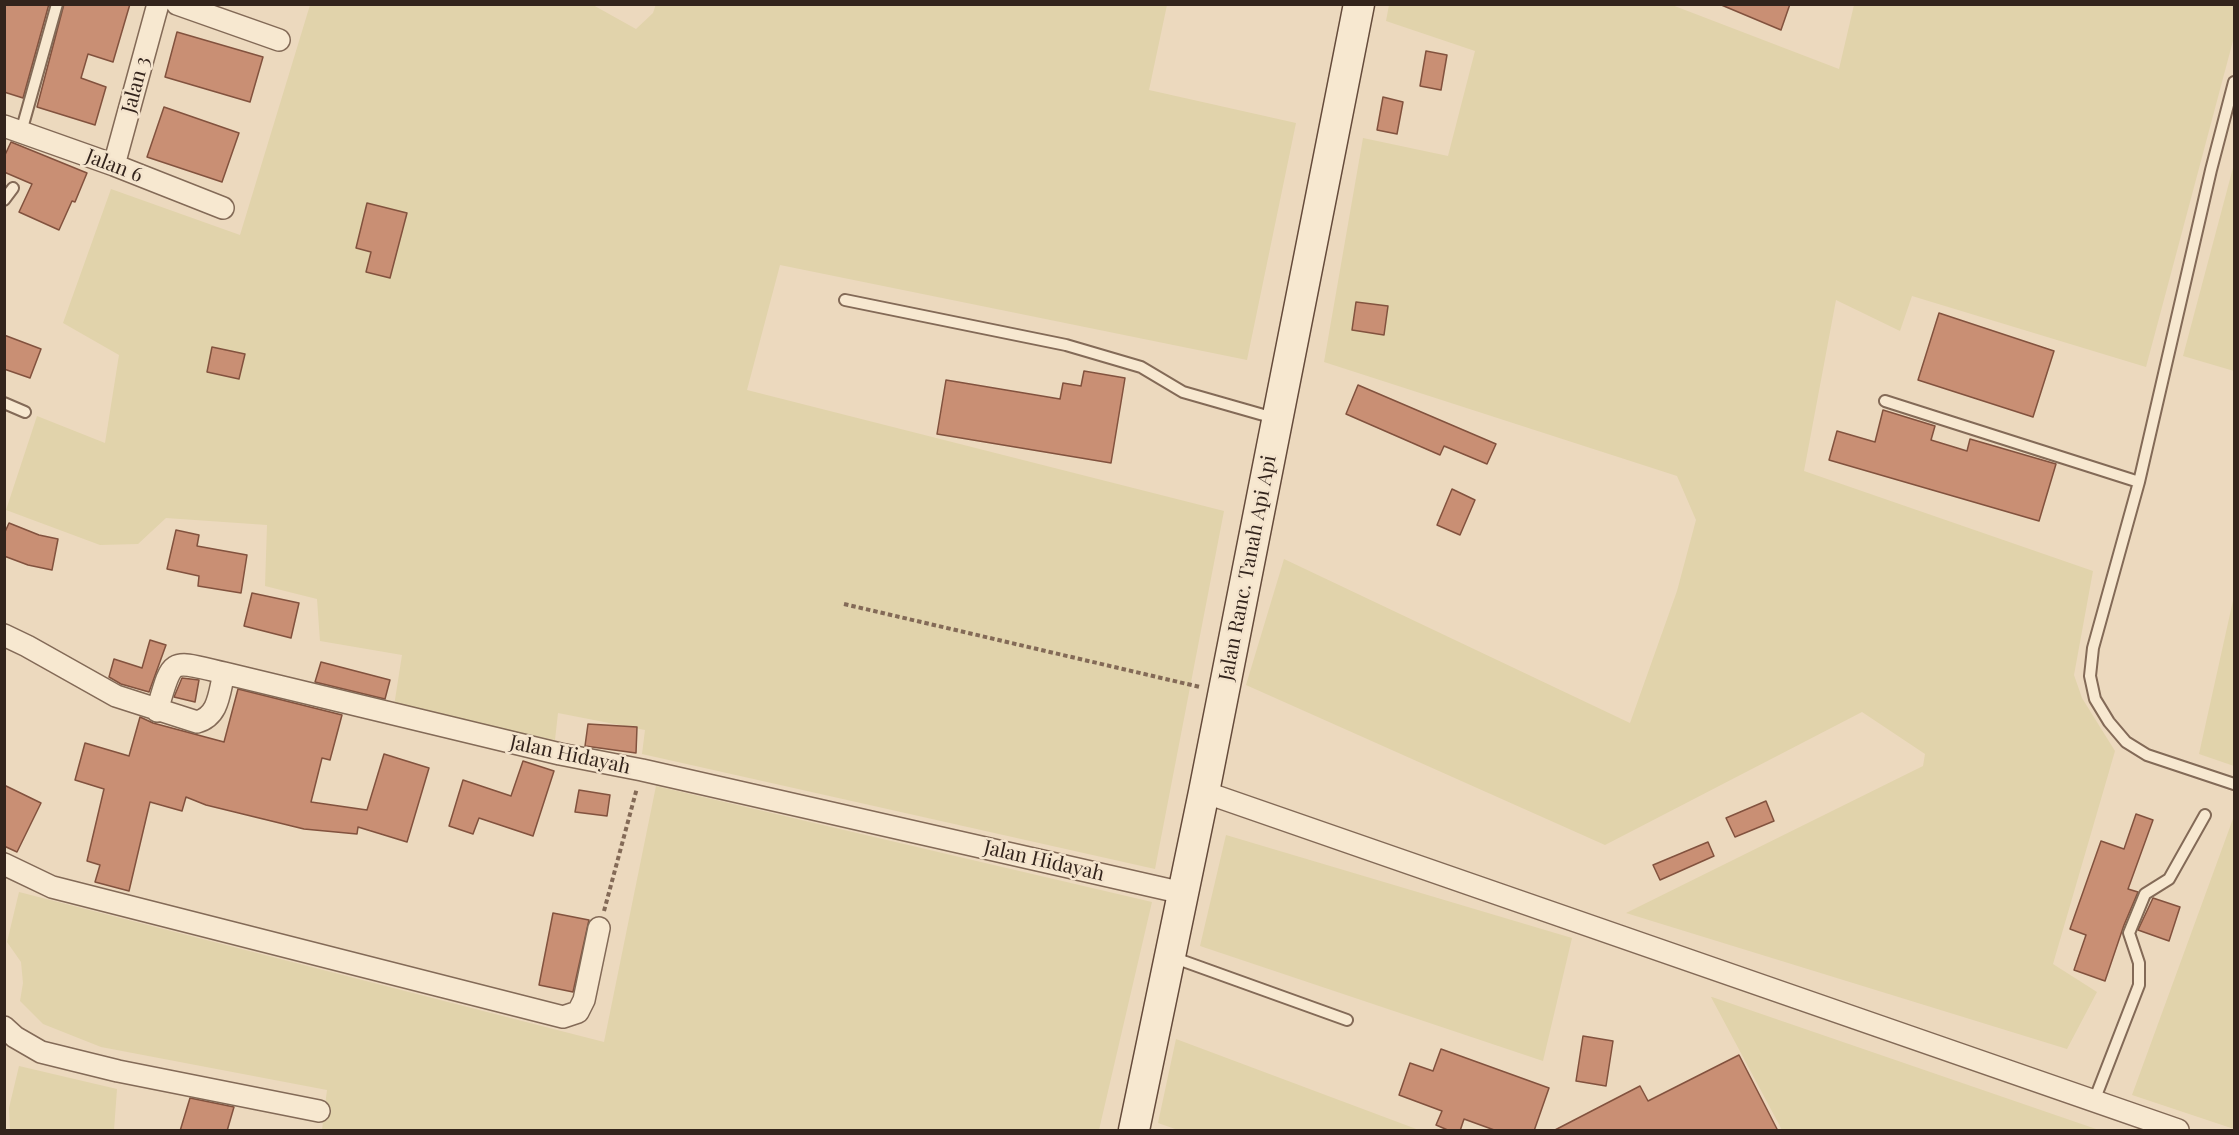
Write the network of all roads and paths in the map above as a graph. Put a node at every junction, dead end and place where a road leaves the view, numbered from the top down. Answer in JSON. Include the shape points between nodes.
{"nodes":[{"id":1,"x":57,"y":4,"type":"edge"},
{"id":2,"x":158,"y":4,"type":"edge"},
{"id":3,"x":177,"y":4,"type":"edge"},
{"id":4,"x":1359,"y":4,"type":"edge"},
{"id":5,"x":279,"y":40,"type":"dead end"},
{"id":6,"x":2235,"y":82,"type":"edge"},
{"id":7,"x":13,"y":129,"type":"edge"},
{"id":8,"x":114,"y":165,"type":"junction"},
{"id":9,"x":13,"y":188,"type":"dead end"},
{"id":10,"x":4,"y":200,"type":"edge"},
{"id":11,"x":223,"y":208,"type":"dead end"},
{"id":12,"x":845,"y":300,"type":"dead end"},
{"id":13,"x":1886,"y":401,"type":"dead end"},
{"id":14,"x":4,"y":403,"type":"edge"},
{"id":15,"x":25,"y":412,"type":"dead end"},
{"id":16,"x":1278,"y":418,"type":"junction"},
{"id":17,"x":2139,"y":482,"type":"junction"},
{"id":18,"x":844,"y":604,"type":"dead end"},
{"id":19,"x":4,"y":635,"type":"edge"},
{"id":20,"x":224,"y":673,"type":"junction"},
{"id":21,"x":1224,"y":692,"type":"junction"},
{"id":22,"x":157,"y":711,"type":"junction"},
{"id":23,"x":642,"y":770,"type":"junction"},
{"id":24,"x":2235,"y":784,"type":"edge"},
{"id":25,"x":1204,"y":792,"type":"junction"},
{"id":26,"x":2205,"y":815,"type":"dead end"},
{"id":27,"x":4,"y":864,"type":"edge"},
{"id":28,"x":1183,"y":893,"type":"junction"},
{"id":29,"x":599,"y":928,"type":"joint"},
{"id":30,"x":1170,"y":956,"type":"junction"},
{"id":31,"x":1347,"y":1020,"type":"dead end"},
{"id":32,"x":8,"y":1039,"type":"edge"},
{"id":33,"x":2094,"y":1101,"type":"junction"},
{"id":34,"x":319,"y":1111,"type":"dead end"},
{"id":35,"x":1134,"y":1131,"type":"edge"},
{"id":36,"x":2178,"y":1131,"type":"edge"}],
"edges":[{"from":1,"to":7,"type":"lane"},
{"from":2,"to":8,"type":"street","name":"Jalan 3"},
{"from":3,"to":5,"type":"street"},
{"from":4,"to":16,"type":"street","name":"Jalan Ranc. Tanah Api Api"},
{"from":6,"to":17,"type":"lane"},
{"from":7,"to":8,"type":"street","name":"Jalan 6"},
{"from":8,"to":11,"type":"street","name":"Jalan 6"},
{"from":9,"to":10,"type":"lane"},
{"from":12,"to":16,"type":"lane","via":[[1066,345],[1141,367],[1183,392]]},
{"from":13,"to":17,"type":"lane"},
{"from":14,"to":15,"type":"lane"},
{"from":16,"to":21,"type":"street","name":"Jalan Ranc. Tanah Api Api"},
{"from":17,"to":24,"type":"lane","via":[[2093,648],[2090,676],[2095,699],[2126,742],[2147,755]]},
{"from":18,"to":21,"type":"path"},
{"from":19,"to":22,"type":"street","via":[[116,696]]},
{"from":20,"to":22,"type":"street","name":"Jalan Hidayah","via":[[184,663],[176,666],[168,673]]},
{"from":20,"to":22,"type":"street","via":[[208,719],[197,722]]},
{"from":20,"to":23,"type":"street","name":"Jalan Hidayah"},
{"from":21,"to":25,"type":"street","name":"Jalan Ranc. Tanah Api Api"},
{"from":23,"to":28,"type":"street","name":"Jalan Hidayah"},
{"from":23,"to":29,"type":"path"},
{"from":25,"to":28,"type":"street","name":"Jalan Ranc. Tanah Api Api"},
{"from":25,"to":33,"type":"street"},
{"from":26,"to":33,"type":"lane","via":[[2169,879],[2145,894],[2129,933],[2139,963],[2139,985]]},
{"from":27,"to":29,"type":"street","via":[[52,887],[563,1017],[578,1012],[584,1000]]},
{"from":28,"to":30,"type":"street","name":"Jalan Ranc. Tanah Api Api"},
{"from":30,"to":31,"type":"lane"},
{"from":30,"to":35,"type":"street","name":"Jalan Ranc. Tanah Api Api"},
{"from":32,"to":34,"type":"street","via":[[41,1052],[118,1071]]},
{"from":33,"to":36,"type":"street"}]}
